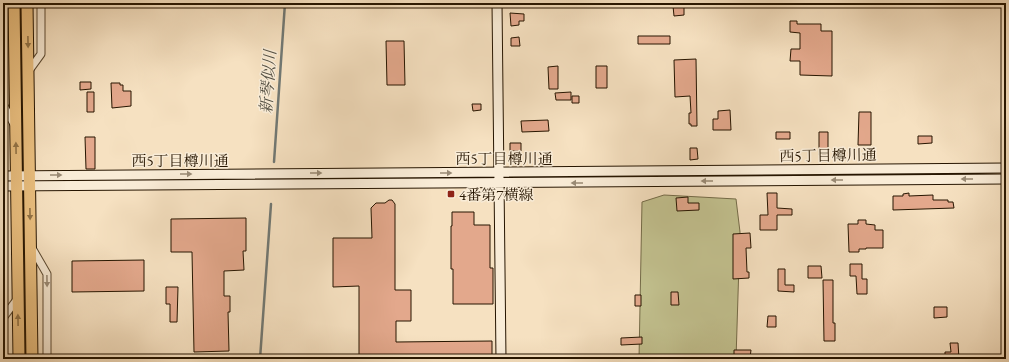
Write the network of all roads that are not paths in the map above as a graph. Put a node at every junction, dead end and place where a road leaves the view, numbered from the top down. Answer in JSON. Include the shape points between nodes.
{"nodes":[{"id":1,"x":14,"y":3,"type":"edge"},
{"id":2,"x":27,"y":3,"type":"edge"},
{"id":3,"x":41,"y":3,"type":"edge"},
{"id":4,"x":497,"y":3,"type":"edge"},
{"id":5,"x":28,"y":72,"type":"junction"},
{"id":6,"x":3,"y":104,"type":"edge"},
{"id":7,"x":16,"y":128,"type":"junction"},
{"id":8,"x":1006,"y":168,"type":"edge"},
{"id":9,"x":499,"y":172,"type":"junction"},
{"id":10,"x":3,"y":176,"type":"edge"},
{"id":11,"x":1006,"y":179,"type":"edge"},
{"id":12,"x":16,"y":181,"type":"junction"},
{"id":13,"x":30,"y":181,"type":"junction"},
{"id":14,"x":499,"y":183,"type":"junction"},
{"id":15,"x":3,"y":186,"type":"edge"},
{"id":16,"x":30,"y":246,"type":"junction"},
{"id":17,"x":18,"y":298,"type":"junction"},
{"id":18,"x":3,"y":318,"type":"edge"},
{"id":19,"x":3,"y":347,"type":"edge"},
{"id":20,"x":3,"y":359,"type":"edge"},
{"id":21,"x":19,"y":359,"type":"edge"},
{"id":22,"x":32,"y":359,"type":"edge"},
{"id":23,"x":47,"y":359,"type":"edge"},
{"id":24,"x":501,"y":359,"type":"edge"}],
"edges":[{"from":1,"to":7,"type":"main road"},
{"from":2,"to":5,"type":"main road","one_way":true},
{"from":3,"to":5,"type":"street","via":[[41,54]]},
{"from":4,"to":9,"type":"main road"},
{"from":5,"to":13,"type":"main road"},
{"from":6,"to":7,"type":"street"},
{"from":12,"to":7,"type":"main road","one_way":true},
{"from":8,"to":9,"type":"main road","name":"西5丁目樽川通"},
{"from":13,"to":9,"type":"main road","name":"西5丁目樽川通","one_way":true},
{"from":9,"to":14,"type":"main road"},
{"from":10,"to":12,"type":"main road","name":"西5丁目樽川通"},
{"from":11,"to":14,"type":"main road","name":"西5丁目樽川通","one_way":true},
{"from":12,"to":13,"type":"main road","name":"西5丁目樽川通"},
{"from":12,"to":15,"type":"main road","name":"西5丁目樽川通"},
{"from":12,"to":17,"type":"main road"},
{"from":13,"to":14,"type":"main road","name":"西5丁目樽川通"},
{"from":13,"to":16,"type":"main road","one_way":true},
{"from":14,"to":24,"type":"main road"},
{"from":16,"to":22,"type":"main road"},
{"from":16,"to":23,"type":"street","one_way":true,"via":[[47,274]]},
{"from":17,"to":18,"type":"street"},
{"from":21,"to":17,"type":"main road","one_way":true},
{"from":19,"to":20,"type":"street"}]}
